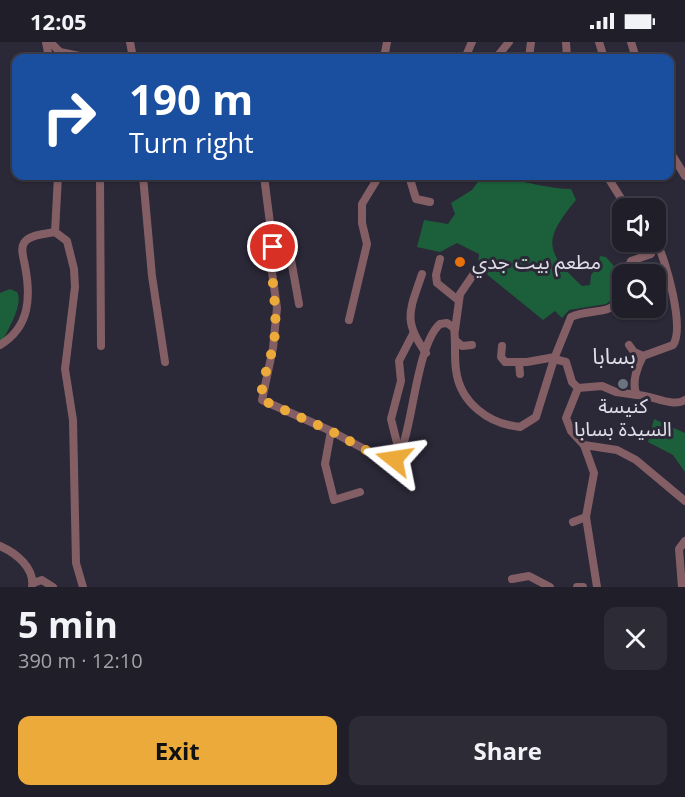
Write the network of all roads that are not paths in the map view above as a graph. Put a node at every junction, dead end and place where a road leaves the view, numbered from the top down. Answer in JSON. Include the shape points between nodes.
{"nodes":[{"id":1,"x":48,"y":42,"type":"edge"},
{"id":2,"x":509,"y":42,"type":"edge"},
{"id":3,"x":69,"y":54,"type":"edge"},
{"id":4,"x":499,"y":54,"type":"edge"},
{"id":5,"x":674,"y":160,"type":"edge"},
{"id":6,"x":685,"y":176,"type":"edge"},
{"id":7,"x":58,"y":180,"type":"edge"},
{"id":8,"x":100,"y":180,"type":"edge"},
{"id":9,"x":143,"y":180,"type":"edge"},
{"id":10,"x":264,"y":180,"type":"edge"},
{"id":11,"x":377,"y":180,"type":"edge"},
{"id":12,"x":410,"y":180,"type":"edge"},
{"id":13,"x":610,"y":180,"type":"edge"},
{"id":14,"x":621,"y":198,"type":"edge"},
{"id":15,"x":430,"y":202,"type":"dead end"},
{"id":16,"x":55,"y":232,"type":"junction"},
{"id":17,"x":273,"y":250,"type":"junction"},
{"id":18,"x":651,"y":252,"type":"edge"},
{"id":19,"x":660,"y":252,"type":"edge"},
{"id":20,"x":440,"y":259,"type":"dead end"},
{"id":21,"x":630,"y":264,"type":"edge"},
{"id":22,"x":422,"y":274,"type":"dead end"},
{"id":23,"x":473,"y":275,"type":"dead end"},
{"id":24,"x":458,"y":300,"type":"junction"},
{"id":25,"x":299,"y":304,"type":"dead end"},
{"id":26,"x":612,"y":308,"type":"edge"},
{"id":27,"x":349,"y":320,"type":"dead end"},
{"id":28,"x":413,"y":334,"type":"junction"},
{"id":29,"x":455,"y":336,"type":"junction"},
{"id":30,"x":0,"y":345,"type":"edge"},
{"id":31,"x":472,"y":345,"type":"dead end"},
{"id":32,"x":629,"y":345,"type":"dead end"},
{"id":33,"x":101,"y":346,"type":"dead end"},
{"id":34,"x":502,"y":346,"type":"dead end"},
{"id":35,"x":426,"y":353,"type":"junction"},
{"id":36,"x":643,"y":356,"type":"junction"},
{"id":37,"x":555,"y":358,"type":"junction"},
{"id":38,"x":165,"y":362,"type":"dead end"},
{"id":39,"x":519,"y":362,"type":"junction"},
{"id":40,"x":520,"y":374,"type":"dead end"},
{"id":41,"x":578,"y":388,"type":"junction"},
{"id":42,"x":637,"y":395,"type":"junction"},
{"id":43,"x":685,"y":400,"type":"edge"},
{"id":44,"x":331,"y":431,"type":"junction"},
{"id":45,"x":584,"y":445,"type":"junction"},
{"id":46,"x":402,"y":448,"type":"junction"},
{"id":47,"x":360,"y":492,"type":"dead end"},
{"id":48,"x":685,"y":501,"type":"edge"},
{"id":49,"x":586,"y":517,"type":"junction"},
{"id":50,"x":573,"y":522,"type":"dead end"},
{"id":51,"x":685,"y":541,"type":"edge"},
{"id":52,"x":0,"y":546,"type":"edge"},
{"id":53,"x":512,"y":579,"type":"dead end"},
{"id":54,"x":33,"y":585,"type":"edge"},
{"id":55,"x":80,"y":586,"type":"edge"},
{"id":56,"x":53,"y":587,"type":"edge"},
{"id":57,"x":549,"y":587,"type":"edge"},
{"id":58,"x":577,"y":587,"type":"edge"},
{"id":59,"x":583,"y":587,"type":"edge"},
{"id":60,"x":597,"y":587,"type":"edge"},
{"id":61,"x":682,"y":587,"type":"edge"}],
"edges":[{"from":1,"to":3,"type":"street"},
{"from":2,"to":4,"type":"street"},
{"from":5,"to":6,"type":"street"},
{"from":7,"to":16,"type":"street"},
{"from":8,"to":33,"type":"street"},
{"from":9,"to":38,"type":"street"},
{"from":10,"to":17,"type":"street"},
{"from":11,"to":27,"type":"street","via":[[362,204],[367,244]]},
{"from":12,"to":15,"type":"street","via":[[416,199]]},
{"from":13,"to":14,"type":"street"},
{"from":16,"to":30,"type":"street","via":[[29,238],[24,243],[27,311],[16,333]]},
{"from":16,"to":55,"type":"street","via":[[67,241],[75,274],[65,369],[73,420],[76,563]]},
{"from":17,"to":25,"type":"street","via":[[290,254]]},
{"from":17,"to":44,"type":"street","via":[[271,265],[277,308],[262,400]]},
{"from":18,"to":21,"type":"street"},
{"from":19,"to":36,"type":"street","via":[[669,281],[677,335],[672,345]]},
{"from":20,"to":24,"type":"street","via":[[437,284]]},
{"from":22,"to":28,"type":"street","via":[[410,310]]},
{"from":23,"to":24,"type":"street"},
{"from":24,"to":29,"type":"street"},
{"from":26,"to":37,"type":"street","via":[[571,317]]},
{"from":28,"to":35,"type":"street"},
{"from":28,"to":46,"type":"street","via":[[399,361],[401,381],[391,419]]},
{"from":29,"to":31,"type":"street","via":[[462,346]]},
{"from":29,"to":35,"type":"street","via":[[450,325],[440,324]]},
{"from":29,"to":37,"type":"street","via":[[456,370],[468,398],[487,418],[514,427],[526,426],[536,417]]},
{"from":32,"to":36,"type":"street"},
{"from":34,"to":39,"type":"street","via":[[502,360]]},
{"from":35,"to":46,"type":"street"},
{"from":36,"to":42,"type":"street","via":[[636,374]]},
{"from":37,"to":39,"type":"street"},
{"from":37,"to":41,"type":"street","via":[[566,362]]},
{"from":39,"to":40,"type":"street"},
{"from":41,"to":42,"type":"street","via":[[602,386]]},
{"from":41,"to":45,"type":"street","via":[[566,418],[571,431]]},
{"from":42,"to":43,"type":"street","via":[[676,404]]},
{"from":44,"to":46,"type":"street","via":[[382,458],[394,459]]},
{"from":44,"to":47,"type":"street","via":[[325,464],[334,500]]},
{"from":45,"to":48,"type":"street","via":[[617,450],[636,460]]},
{"from":45,"to":49,"type":"street","via":[[594,473]]},
{"from":49,"to":50,"type":"street"},
{"from":49,"to":60,"type":"street"},
{"from":51,"to":61,"type":"street","via":[[679,549]]},
{"from":52,"to":54,"type":"street","via":[[23,561]]},
{"from":53,"to":57,"type":"street","via":[[529,576]]},
{"from":54,"to":56,"type":"street","via":[[42,580]]},
{"from":58,"to":59,"type":"street"}]}
